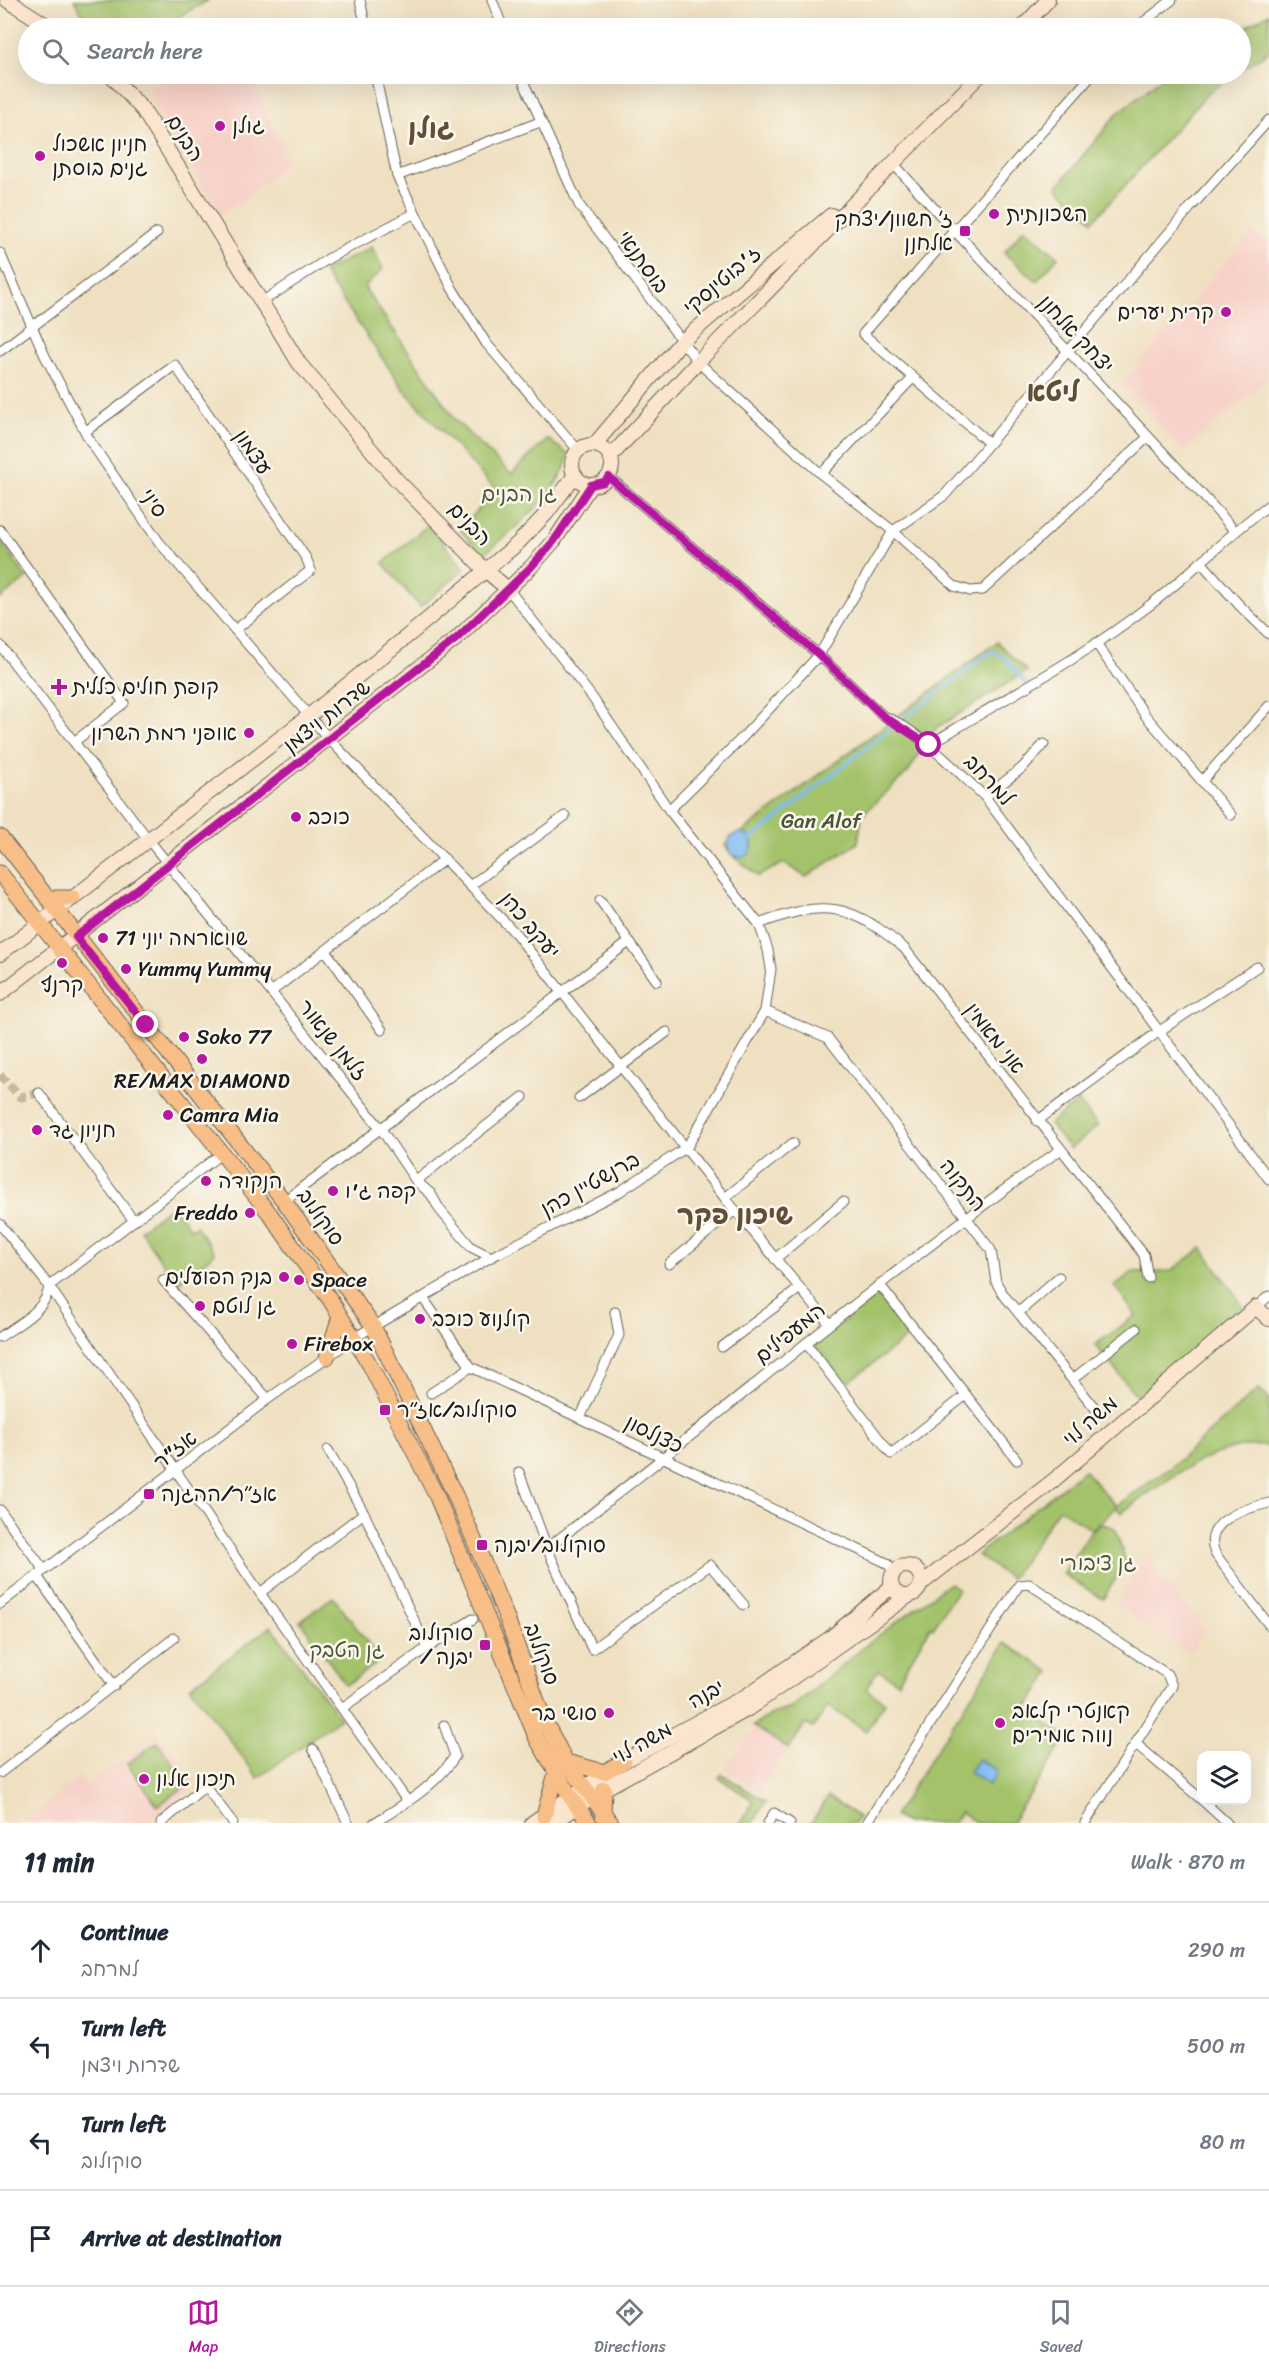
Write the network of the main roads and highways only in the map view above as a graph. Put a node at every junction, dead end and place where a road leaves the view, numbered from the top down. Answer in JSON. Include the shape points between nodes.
{"nodes":[{"id":1,"x":0,"y":837,"type":"edge"},
{"id":2,"x":0,"y":873,"type":"edge"},
{"id":3,"x":47,"y":898,"type":"junction"},
{"id":4,"x":73,"y":898,"type":"road end"},
{"id":5,"x":340,"y":1316,"type":"junction"},
{"id":6,"x":327,"y":1357,"type":"road end"},
{"id":7,"x":624,"y":1761,"type":"road end"},
{"id":8,"x":561,"y":1767,"type":"junction"},
{"id":9,"x":543,"y":1820,"type":"edge"},
{"id":10,"x":601,"y":1821,"type":"edge"}],
"edges":[{"from":1,"to":3,"type":"main road","name":"סוקולוב"},
{"from":2,"to":5,"type":"main road","name":"סוקולוב","via":[[270,1214]]},
{"from":3,"to":4,"type":"main road"},
{"from":3,"to":8,"type":"main road","name":"סוקולוב","via":[[284,1201],[373,1326],[456,1497],[506,1616]]},
{"from":5,"to":6,"type":"main road"},
{"from":5,"to":8,"type":"main road","name":"סוקולוב","via":[[437,1497],[537,1739]]},
{"from":7,"to":8,"type":"main road","via":[[604,1772]]},
{"from":8,"to":9,"type":"main road"},
{"from":8,"to":10,"type":"main road","name":"סוקולוב","via":[[574,1802]]},
{"from":8,"to":10,"type":"main road","name":"סוקולוב","via":[[593,1792]]}]}
